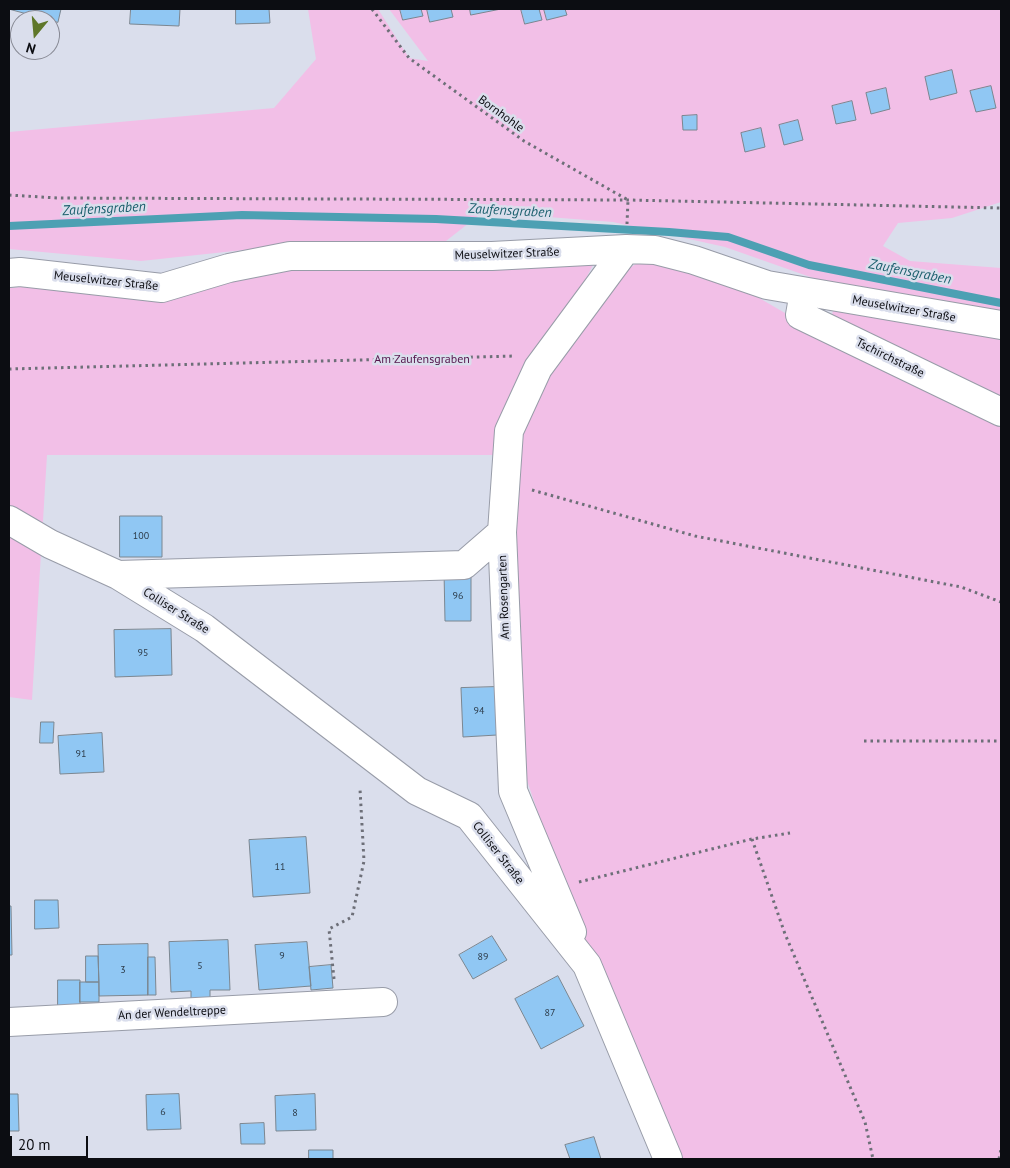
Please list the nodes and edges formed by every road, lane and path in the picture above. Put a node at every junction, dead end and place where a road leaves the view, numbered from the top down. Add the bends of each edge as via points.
1 (372, 9) edge
2 (9, 195) edge
3 (628, 200) junction
4 (1001, 208) edge
5 (628, 214) dead end
6 (626, 249) junction
7 (9, 273) edge
8 (804, 292) junction
9 (1001, 326) edge
10 (547, 355) junction
11 (9, 369) edge
12 (1001, 412) edge
13 (505, 482) junction
14 (9, 520) edge
15 (502, 532) junction
16 (118, 575) junction
17 (1001, 602) edge
18 (864, 741) dead end
19 (1001, 741) edge
20 (360, 790) dead end
21 (790, 833) dead end
22 (752, 839) junction
23 (559, 900) junction
24 (587, 965) junction
25 (383, 1002) dead end
26 (336, 1005) junction
27 (9, 1022) edge
28 (1001, 1149) edge
29 (668, 1159) edge
30 (873, 1159) edge
31 (999, 1159) edge

1 - 3 path, Bornhohle via 409,58 524,141
2 - 3 path via 57,198
3 - 4 path
3 - 5 path
6 - 7 street, Meuselwitzer Straße via 492,256 290,256 229,268 162,288
6 - 8 street, Meuselwitzer Straße via 655,250 766,285
6 - 10 street, Am Rosengarten
8 - 9 street, Meuselwitzer Straße
8 - 12 street, Tschirchstraße via 800,314
10 - 11 path
10 - 13 street, Am Rosengarten via 509,431
13 - 15 street, Am Rosengarten
13 - 17 path via 695,536 961,587
14 - 16 street, Colliser Straße via 50,544
15 - 16 street, Colliser Straße via 464,565
15 - 23 street, Am Rosengarten via 513,791
16 - 24 street, Colliser Straße via 204,628 417,790 469,816
18 - 19 path
20 - 26 path via 364,861 352,917 329,928
21 - 22 path
22 - 23 path via 580,881
22 - 30 path via 785,934 866,1122
23 - 24 street, Am Rosengarten
24 - 29 street, Colliser Straße
25 - 26 street, An der Wendeltreppe
26 - 27 street, An der Wendeltreppe
28 - 31 path

